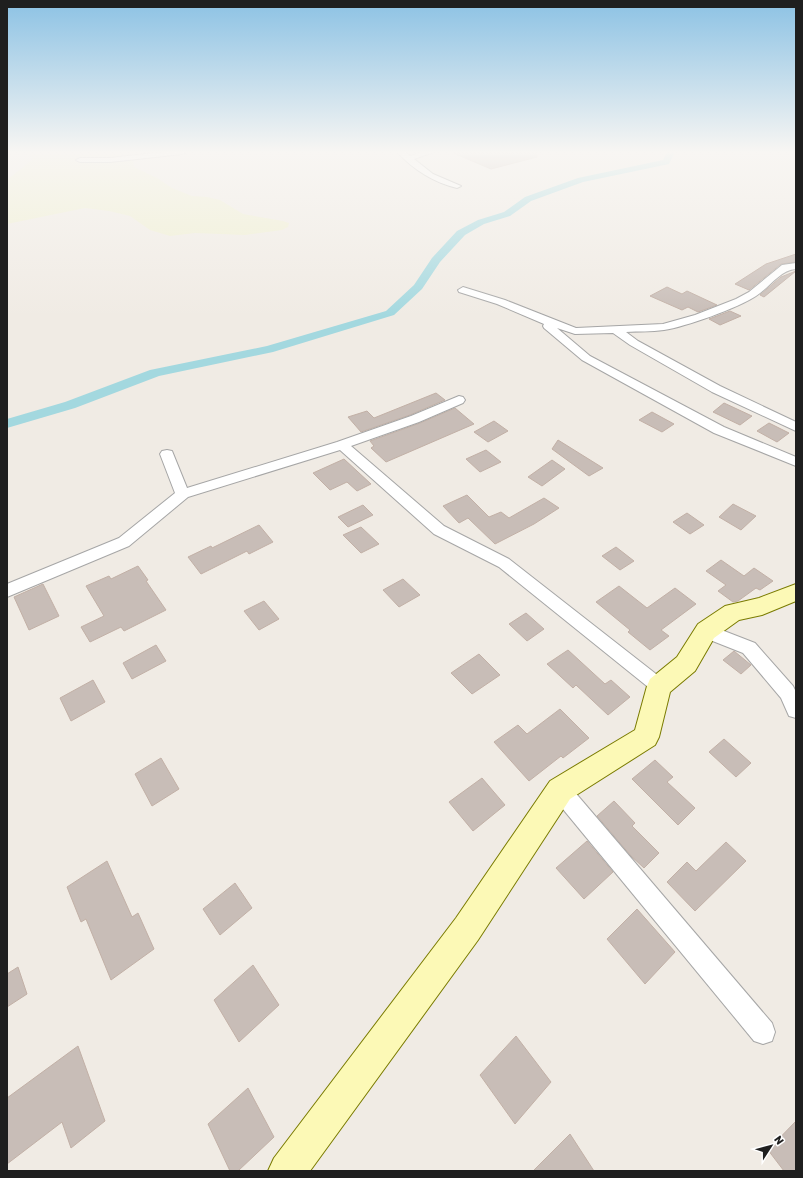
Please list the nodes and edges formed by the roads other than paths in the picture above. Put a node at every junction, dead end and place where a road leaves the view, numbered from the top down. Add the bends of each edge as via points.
1 (796, 266) edge
2 (463, 290) dead end
3 (540, 319) junction
4 (616, 330) junction
5 (459, 400) dead end
6 (796, 427) edge
7 (342, 445) junction
8 (167, 454) dead end
9 (796, 462) edge
10 (183, 494) junction
11 (7, 591) edge
12 (796, 592) edge
13 (706, 631) junction
14 (659, 686) junction
15 (796, 710) edge
16 (560, 790) junction
17 (762, 1032) dead end
18 (287, 1171) edge

1 - 4 street via 785,267 753,294 699,317 664,327
2 - 3 street via 501,302
3 - 4 street via 575,331
3 - 9 street via 586,358 719,430
4 - 6 street via 634,343 716,389
5 - 7 street
7 - 10 street
7 - 14 street via 439,530 504,564
8 - 10 street
10 - 11 street via 124,542
12 - 13 street via 762,606 733,612
13 - 14 street via 686,664
13 - 15 street via 749,648 787,692
14 - 16 street via 646,737
16 - 17 street
16 - 18 street via 467,929

